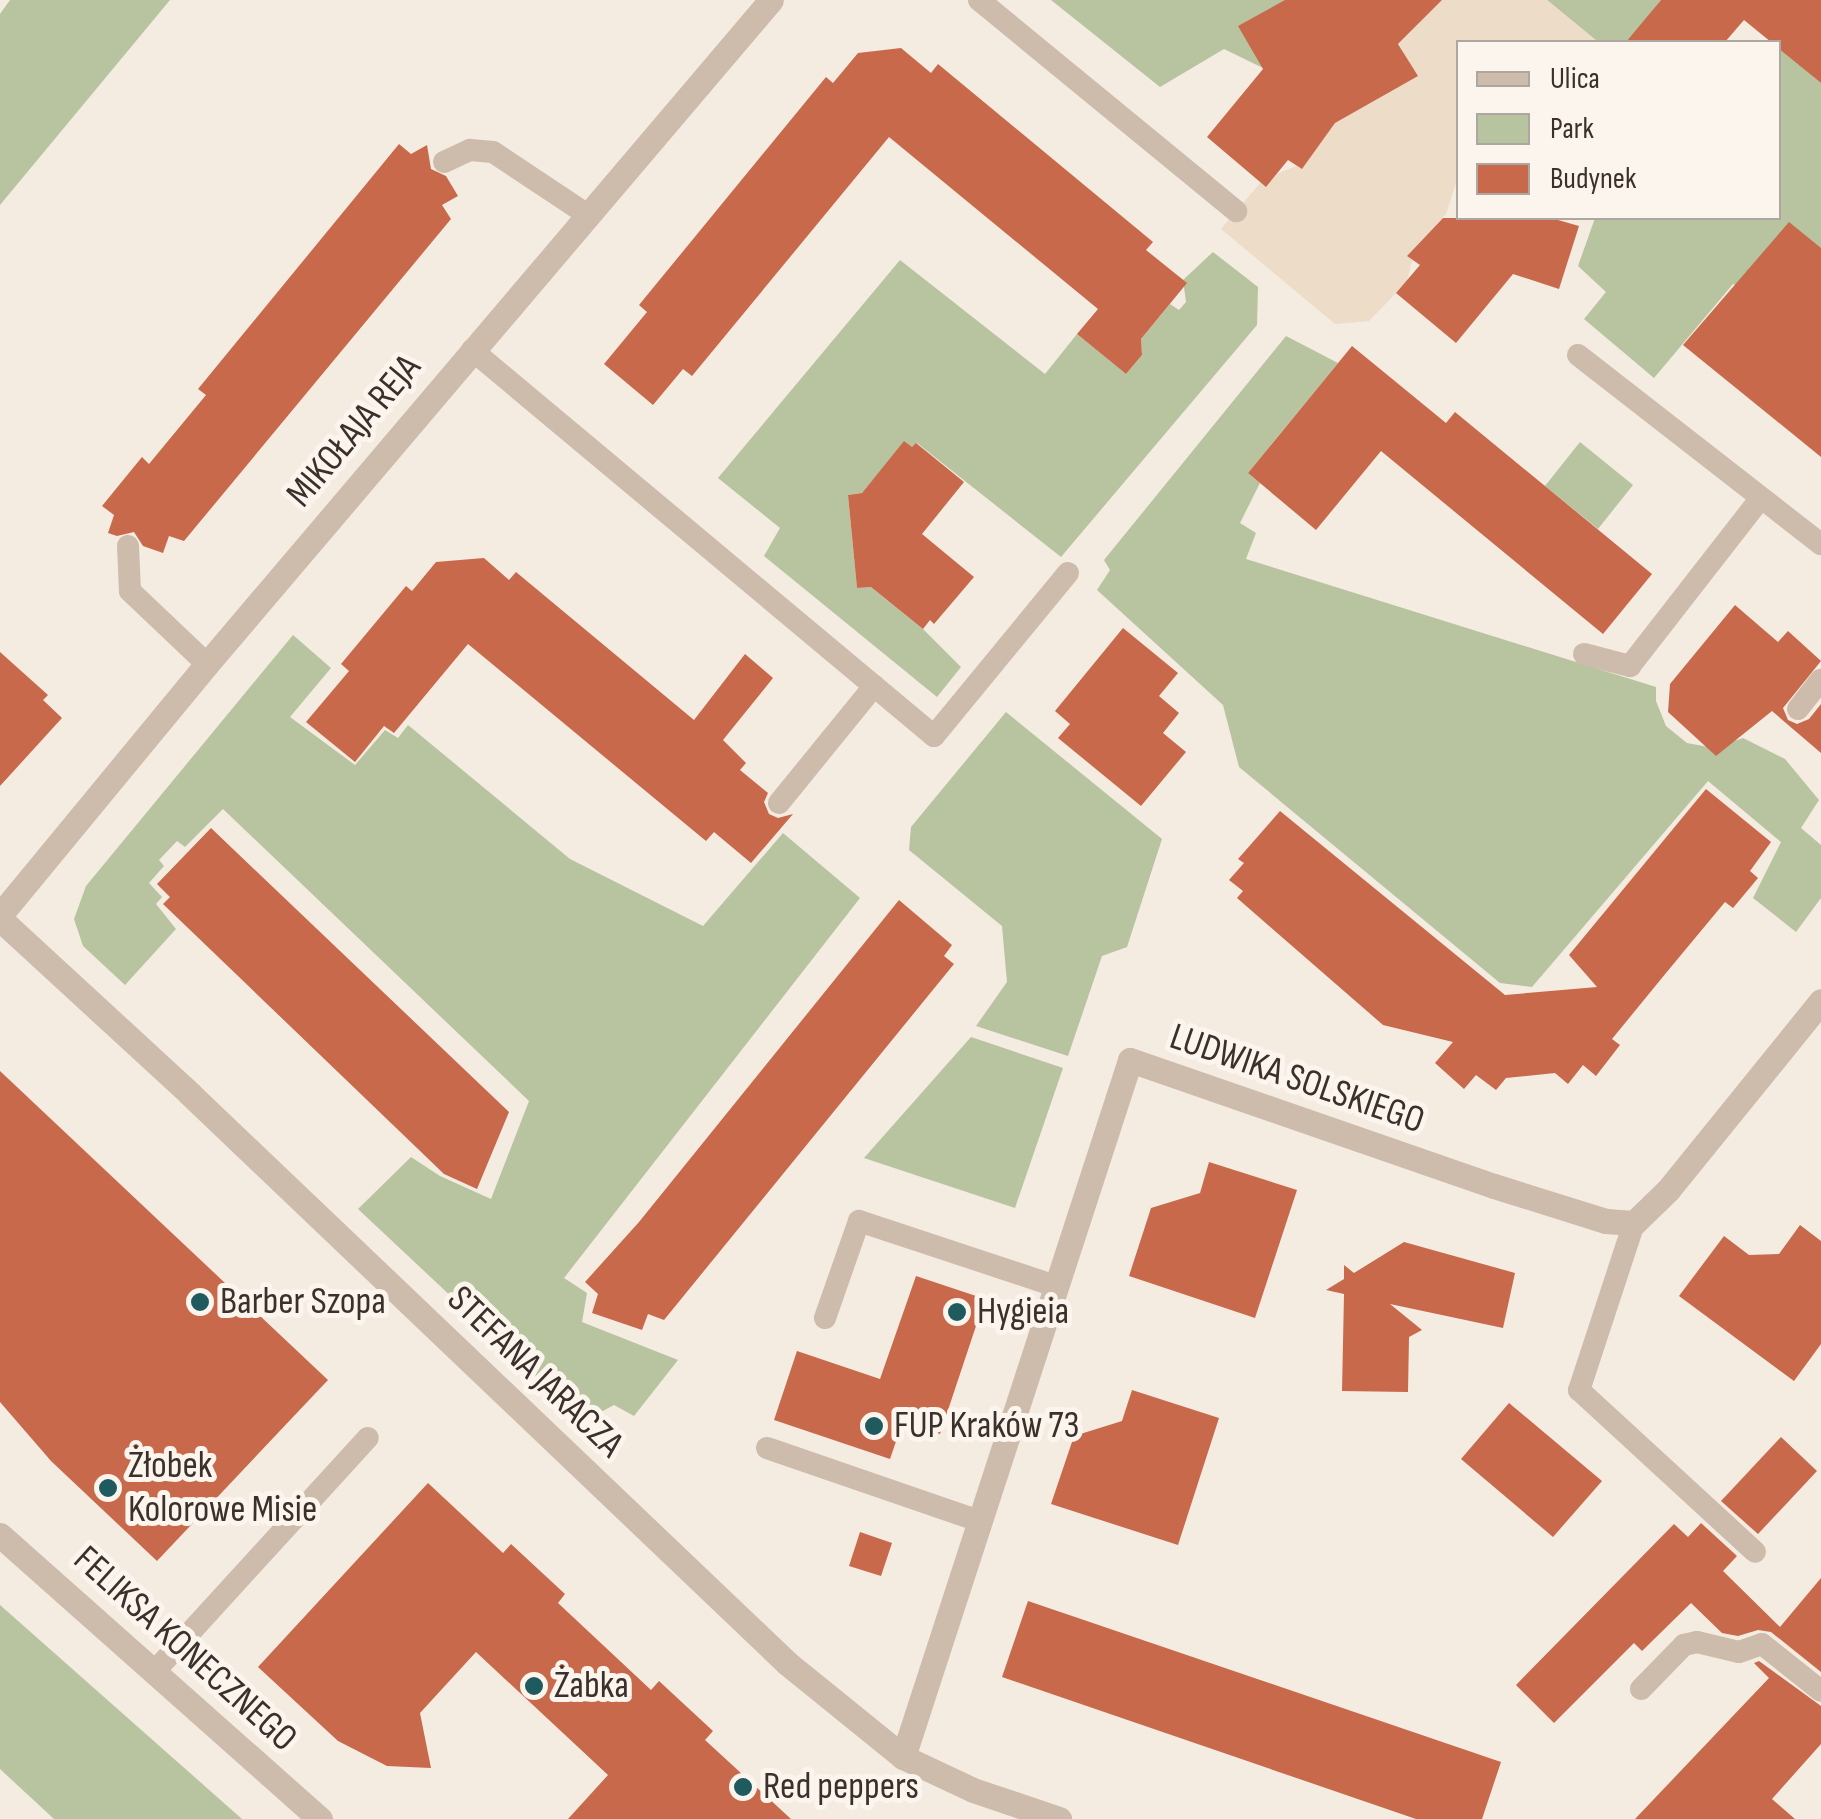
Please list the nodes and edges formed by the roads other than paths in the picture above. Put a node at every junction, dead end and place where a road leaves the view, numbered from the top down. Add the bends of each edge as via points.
1 (770, 0) edge
2 (979, 0) edge
3 (444, 162) dead end
4 (1236, 211) dead end
5 (588, 215) junction
6 (472, 350) junction
7 (1578, 355) dead end
8 (1761, 498) junction
9 (1821, 544) edge
10 (128, 546) dead end
11 (1068, 574) dead end
12 (1584, 654) dead end
13 (206, 664) junction
14 (1821, 680) edge
15 (874, 686) junction
16 (1798, 709) dead end
17 (779, 803) dead end
18 (0, 917) edge
19 (1821, 1000) edge
20 (1634, 1223) junction
21 (1055, 1286) junction
22 (825, 1318) dead end
23 (368, 1438) dead end
24 (767, 1448) dead end
25 (976, 1520) junction
26 (0, 1535) edge
27 (1754, 1552) dead end
28 (154, 1672) junction
29 (1641, 1689) dead end
30 (1821, 1691) edge
31 (903, 1757) junction
32 (320, 1819) edge
33 (1058, 1819) edge

1 - 5 street, MIKOŁAJA REJA
2 - 4 lane
3 - 5 lane via 470,150 493,152
5 - 6 street, MIKOŁAJA REJA
6 - 13 street, MIKOŁAJA REJA
6 - 15 lane
7 - 8 lane
8 - 9 lane
8 - 12 lane via 1630,666
10 - 13 lane via 130,590
11 - 15 lane via 934,736
13 - 18 street, MIKOŁAJA REJA
14 - 16 lane
15 - 17 lane
18 - 31 street, STEFANA JARACZA via 787,1663
19 - 20 street
20 - 21 street, LUDWIKA SOLSKIEGO via 1606,1221 1494,1186 1130,1060
20 - 27 lane via 1579,1390
21 - 22 lane via 858,1221
21 - 25 street, LUDWIKA SOLSKIEGO
23 - 28 lane
24 - 25 lane
25 - 31 street, LUDWIKA SOLSKIEGO
26 - 28 street, FELIKSA KONECZNEGO
28 - 32 street, FELIKSA KONECZNEGO
29 - 30 lane via 1684,1645 1697,1642 1739,1652 1762,1644
31 - 33 street, STEFANA JARACZA

